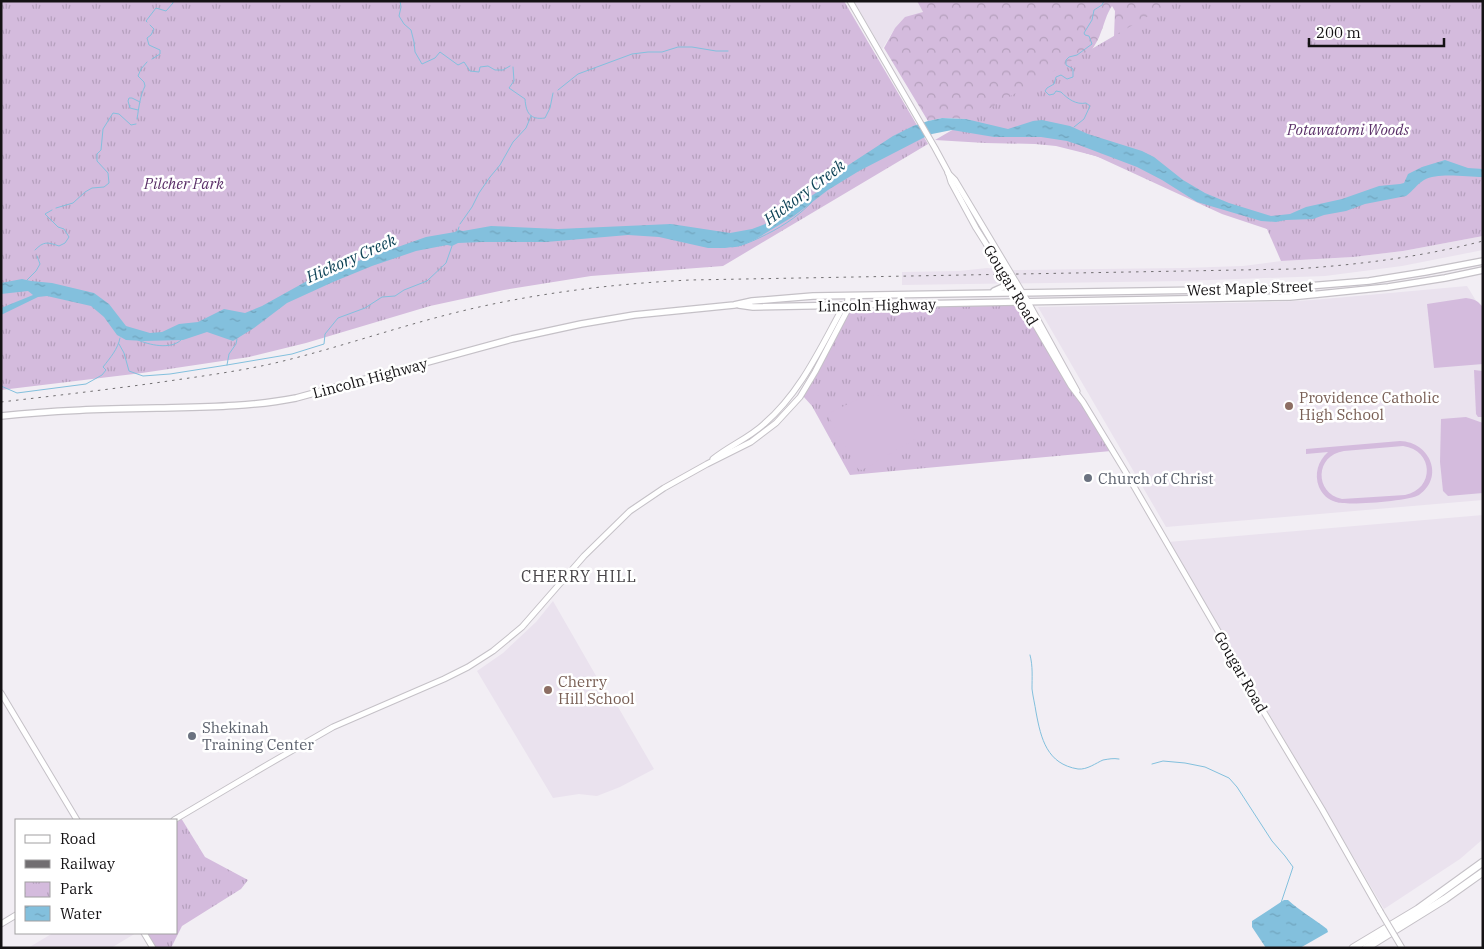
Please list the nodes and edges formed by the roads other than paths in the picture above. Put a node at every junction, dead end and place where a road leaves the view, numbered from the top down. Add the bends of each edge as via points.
1 (850, 1) edge
2 (948, 172) junction
3 (1483, 261) edge
4 (1483, 270) edge
5 (1007, 277) junction
6 (989, 293) junction
7 (1019, 293) junction
8 (848, 296) junction
9 (1021, 302) junction
10 (1028, 302) junction
11 (734, 305) junction
12 (847, 305) junction
13 (1079, 396) junction
14 (1, 416) edge
15 (1, 693) edge
16 (76, 819) edge
17 (176, 819) edge
18 (1483, 862) edge
19 (1483, 872) edge
20 (15, 916) edge
21 (1, 924) edge
22 (145, 934) edge
23 (152, 948) edge
24 (1353, 948) edge
25 (1366, 948) edge
26 (1402, 948) edge

1 - 2 street, Gougar Road
2 - 5 street, Gougar Road via 976,228
2 - 7 street, Gougar Road
3 - 7 main road, West Maple Street via 1390,278 1304,287
4 - 10 main road, West Maple Street via 1388,287 1290,297
5 - 6 main road via 1003,287
5 - 7 street, Gougar Road
6 - 7 main road, Lincoln Highway
6 - 8 main road, Lincoln Highway
7 - 9 street, Gougar Road
7 - 10 street, Gougar Road
8 - 11 main road, Lincoln Highway via 775,298
8 - 12 street
9 - 10 main road, West Maple Street
9 - 12 main road, Lincoln Highway
9 - 13 street, Gougar Road
10 - 13 street, Gougar Road
11 - 12 main road, Lincoln Highway
11 - 14 main road, Lincoln Highway via 581,324 273,402
12 - 17 street via 802,380 772,418 621,519 522,627 492,651 444,679 333,727
13 - 26 street, Gougar Road, bridge
15 - 16 street
18 - 24 highway via 1418,909
19 - 25 highway
20 - 21 street
22 - 23 street

